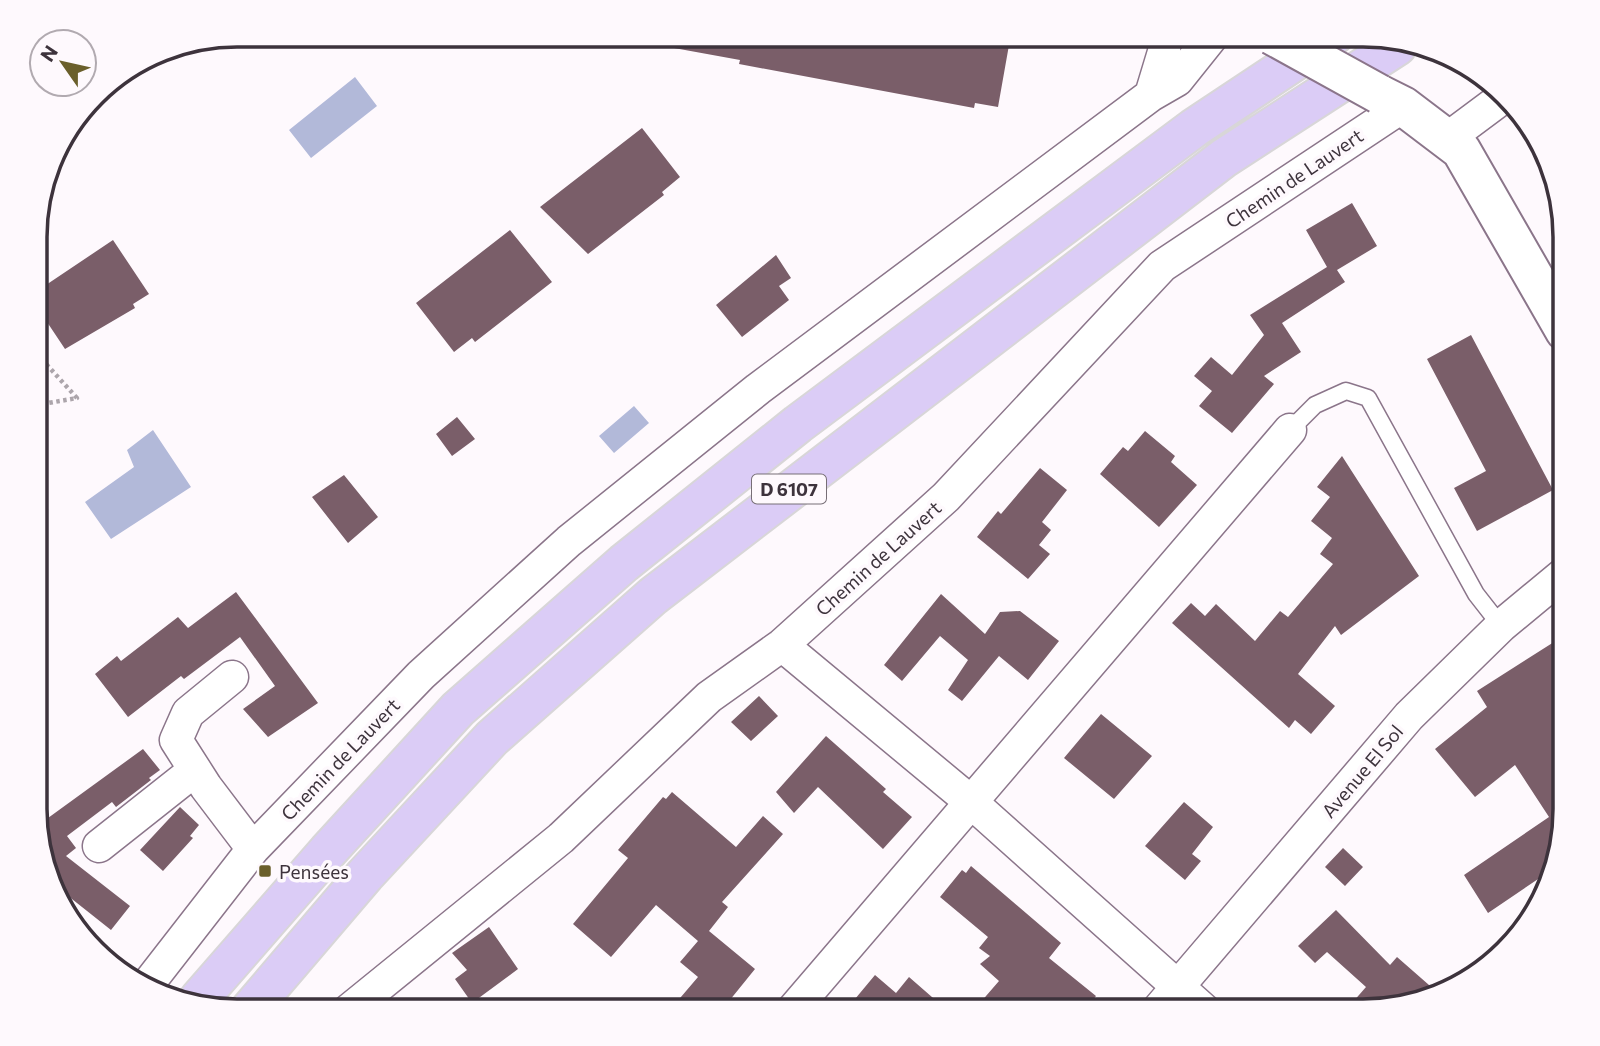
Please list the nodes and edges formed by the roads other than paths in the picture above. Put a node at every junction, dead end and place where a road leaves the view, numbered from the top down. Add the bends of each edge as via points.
1 (1164, 47) edge
2 (1203, 47) edge
3 (1293, 47) edge
4 (1316, 47) edge
5 (1391, 50) edge
6 (1151, 95) junction
7 (1391, 100) junction
8 (1496, 102) edge
9 (1447, 139) junction
10 (1552, 310) edge
11 (1290, 430) joint
12 (1552, 583) edge
13 (1500, 626) junction
14 (782, 645) junction
15 (232, 677) dead end
16 (195, 770) junction
17 (971, 802) junction
18 (99, 845) dead end
19 (253, 849) junction
20 (152, 979) edge
21 (201, 995) edge
22 (1166, 998) edge
23 (1168, 998) edge
24 (259, 999) edge
25 (363, 999) edge
26 (803, 999) edge

1 - 6 street
2 - 6 street, Chemin de Lauvert via 1177,80
3 - 7 street, bridge
4 - 21 highway, D 6107 via 1194,128 798,424 624,563 458,709
5 - 24 highway, D 6107 via 1224,159 653,596 492,738 365,875
6 - 19 street, Chemin de Lauvert via 758,389 569,541 421,675
7 - 9 street
7 - 14 street, Chemin de Lauvert via 1161,266 946,497
8 - 9 street
9 - 10 street via 1461,150
11 - 13 lane via 1315,405 1346,391 1368,398 1476,594
11 - 17 street
12 - 13 street, Avenue El Sol
13 - 23 street, Avenue El Sol via 1409,716
14 - 17 street
14 - 25 street, Chemin de Lauvert via 709,697 561,838
15 - 16 street via 188,713 176,740
16 - 18 street
16 - 19 street
17 - 22 street
17 - 26 street
19 - 20 street, Chemin de Lauvert

